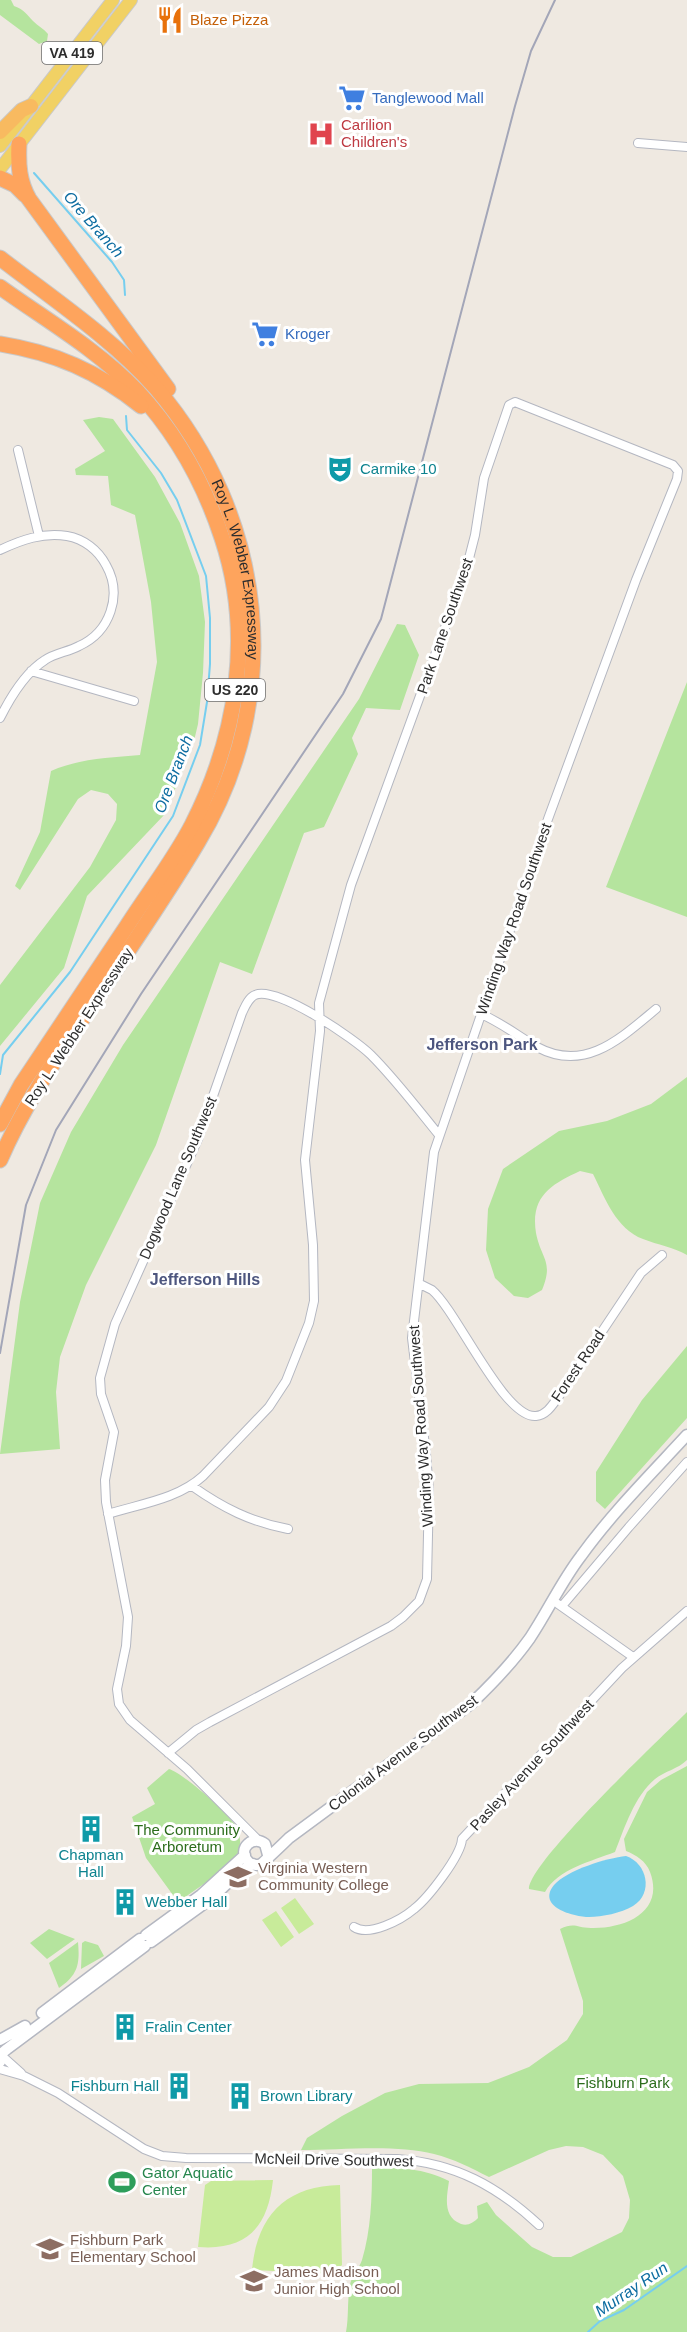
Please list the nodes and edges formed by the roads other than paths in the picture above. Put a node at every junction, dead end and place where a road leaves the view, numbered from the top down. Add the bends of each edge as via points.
1 (113, 0) edge
2 (131, 0) edge
3 (30, 106) junction
4 (0, 132) edge
5 (638, 143) dead end
6 (19, 144) junction
7 (0, 146) edge
8 (687, 147) edge
9 (0, 169) edge
10 (0, 178) edge
11 (29, 199) junction
12 (0, 258) edge
13 (0, 287) edge
14 (0, 344) edge
15 (168, 428) junction
16 (196, 442) junction
17 (18, 450) dead end
18 (676, 467) joint
19 (39, 536) junction
20 (0, 550) edge
21 (31, 671) junction
22 (134, 700) dead end
23 (0, 718) edge
24 (656, 1009) dead end
25 (481, 1014) junction
26 (319, 1017) junction
27 (0, 1124) edge
28 (439, 1135) junction
29 (0, 1160) edge
30 (662, 1255) dead end
31 (420, 1284) junction
32 (687, 1435) edge
33 (687, 1462) edge
34 (192, 1486) junction
35 (108, 1514) junction
36 (288, 1529) dead end
37 (552, 1599) junction
38 (562, 1606) junction
39 (687, 1611) edge
40 (633, 1656) junction
41 (168, 1753) junction
42 (240, 1822) junction
43 (264, 1847) junction
44 (245, 1852) junction
45 (253, 1864) junction
46 (354, 1927) dead end
47 (146, 1940) junction
48 (0, 2040) edge
49 (1, 2055) edge
50 (0, 2069) edge
51 (24, 2076) junction
52 (539, 2225) dead end

1 - 3 main road, VA 419
2 - 6 main road, VA 419
3 - 4 highway
3 - 7 main road, VA 419
5 - 8 street
6 - 9 main road, VA 419
6 - 11 highway via 21,185
10 - 11 highway via 15,185
11 - 16 highway via 170,392
12 - 16 highway, Roy L. Webber Expressway / US 220 via 135,366
13 - 15 highway, Roy L. Webber Expressway / US 220 via 119,374
14 - 15 highway via 49,355 90,371
15 - 27 highway, Roy L. Webber Expressway / US 220 via 206,495 230,565 239,649 229,729 217,770 190,828 21,1085
16 - 29 highway, Roy L. Webber Expressway / US 220 via 231,514 250,594 252,676 236,758 200,839 46,1074
17 - 19 street
18 - 25 street, Winding Way Road Southwest via 677,479 548,819
18 - 26 street, Park Lane Southwest via 515,402 509,405 484,478 466,570 351,885 319,1003
19 - 20 street
19 - 21 street via 70,536 90,546 110,573 114,595 108,619 95,636 46,659
21 - 22 street
21 - 23 street
24 - 25 street via 609,1046 573,1056 544,1050
25 - 28 street, Winding Way Road Southwest
26 - 28 street, Dogwood Lane Southwest via 372,1056
26 - 34 street, Park Lane Southwest via 305,1160 314,1253 312,1314 277,1396
26 - 35 street, Dogwood Lane Southwest via 262,994 250,999 242,1013 198,1138 124,1302 101,1368 101,1394 114,1432 105,1480
28 - 31 street, Winding Way Road Southwest via 430,1178
30 - 31 street, Forest Road via 642,1273 560,1396 539,1416 526,1415 510,1400 437,1296
31 - 41 street, Winding Way Road Southwest via 412,1338 429,1491 427,1580 422,1596 391,1626 203,1726
32 - 37 main road, Colonial Avenue Southwest via 589,1546
33 - 38 street
34 - 35 street
34 - 36 street via 230,1512
35 - 41 street, Dogwood Lane Southwest via 128,1617 117,1697 130,1720
37 - 38 street
37 - 43 main road, Colonial Avenue Southwest via 519,1653 472,1703 289,1838
38 - 40 street
39 - 40 street, Pasley Avenue Southwest
40 - 46 street, Pasley Avenue Southwest via 462,1839 462,1845 429,1894 413,1910 366,1931
41 - 42 street
42 - 43 street
42 - 44 street
43 - 44 main road via 250,1842
43 - 45 main road via 262,1863
44 - 45 main road
44 - 47 main road
45 - 47 main road via 212,1898
47 - 48 main road
47 - 49 main road
49 - 51 street, McNeil Drive Southwest
50 - 51 street, McNeil Drive Southwest
51 - 52 street, McNeil Drive Southwest via 162,2156 397,2159 430,2163 481,2182 516,2204

